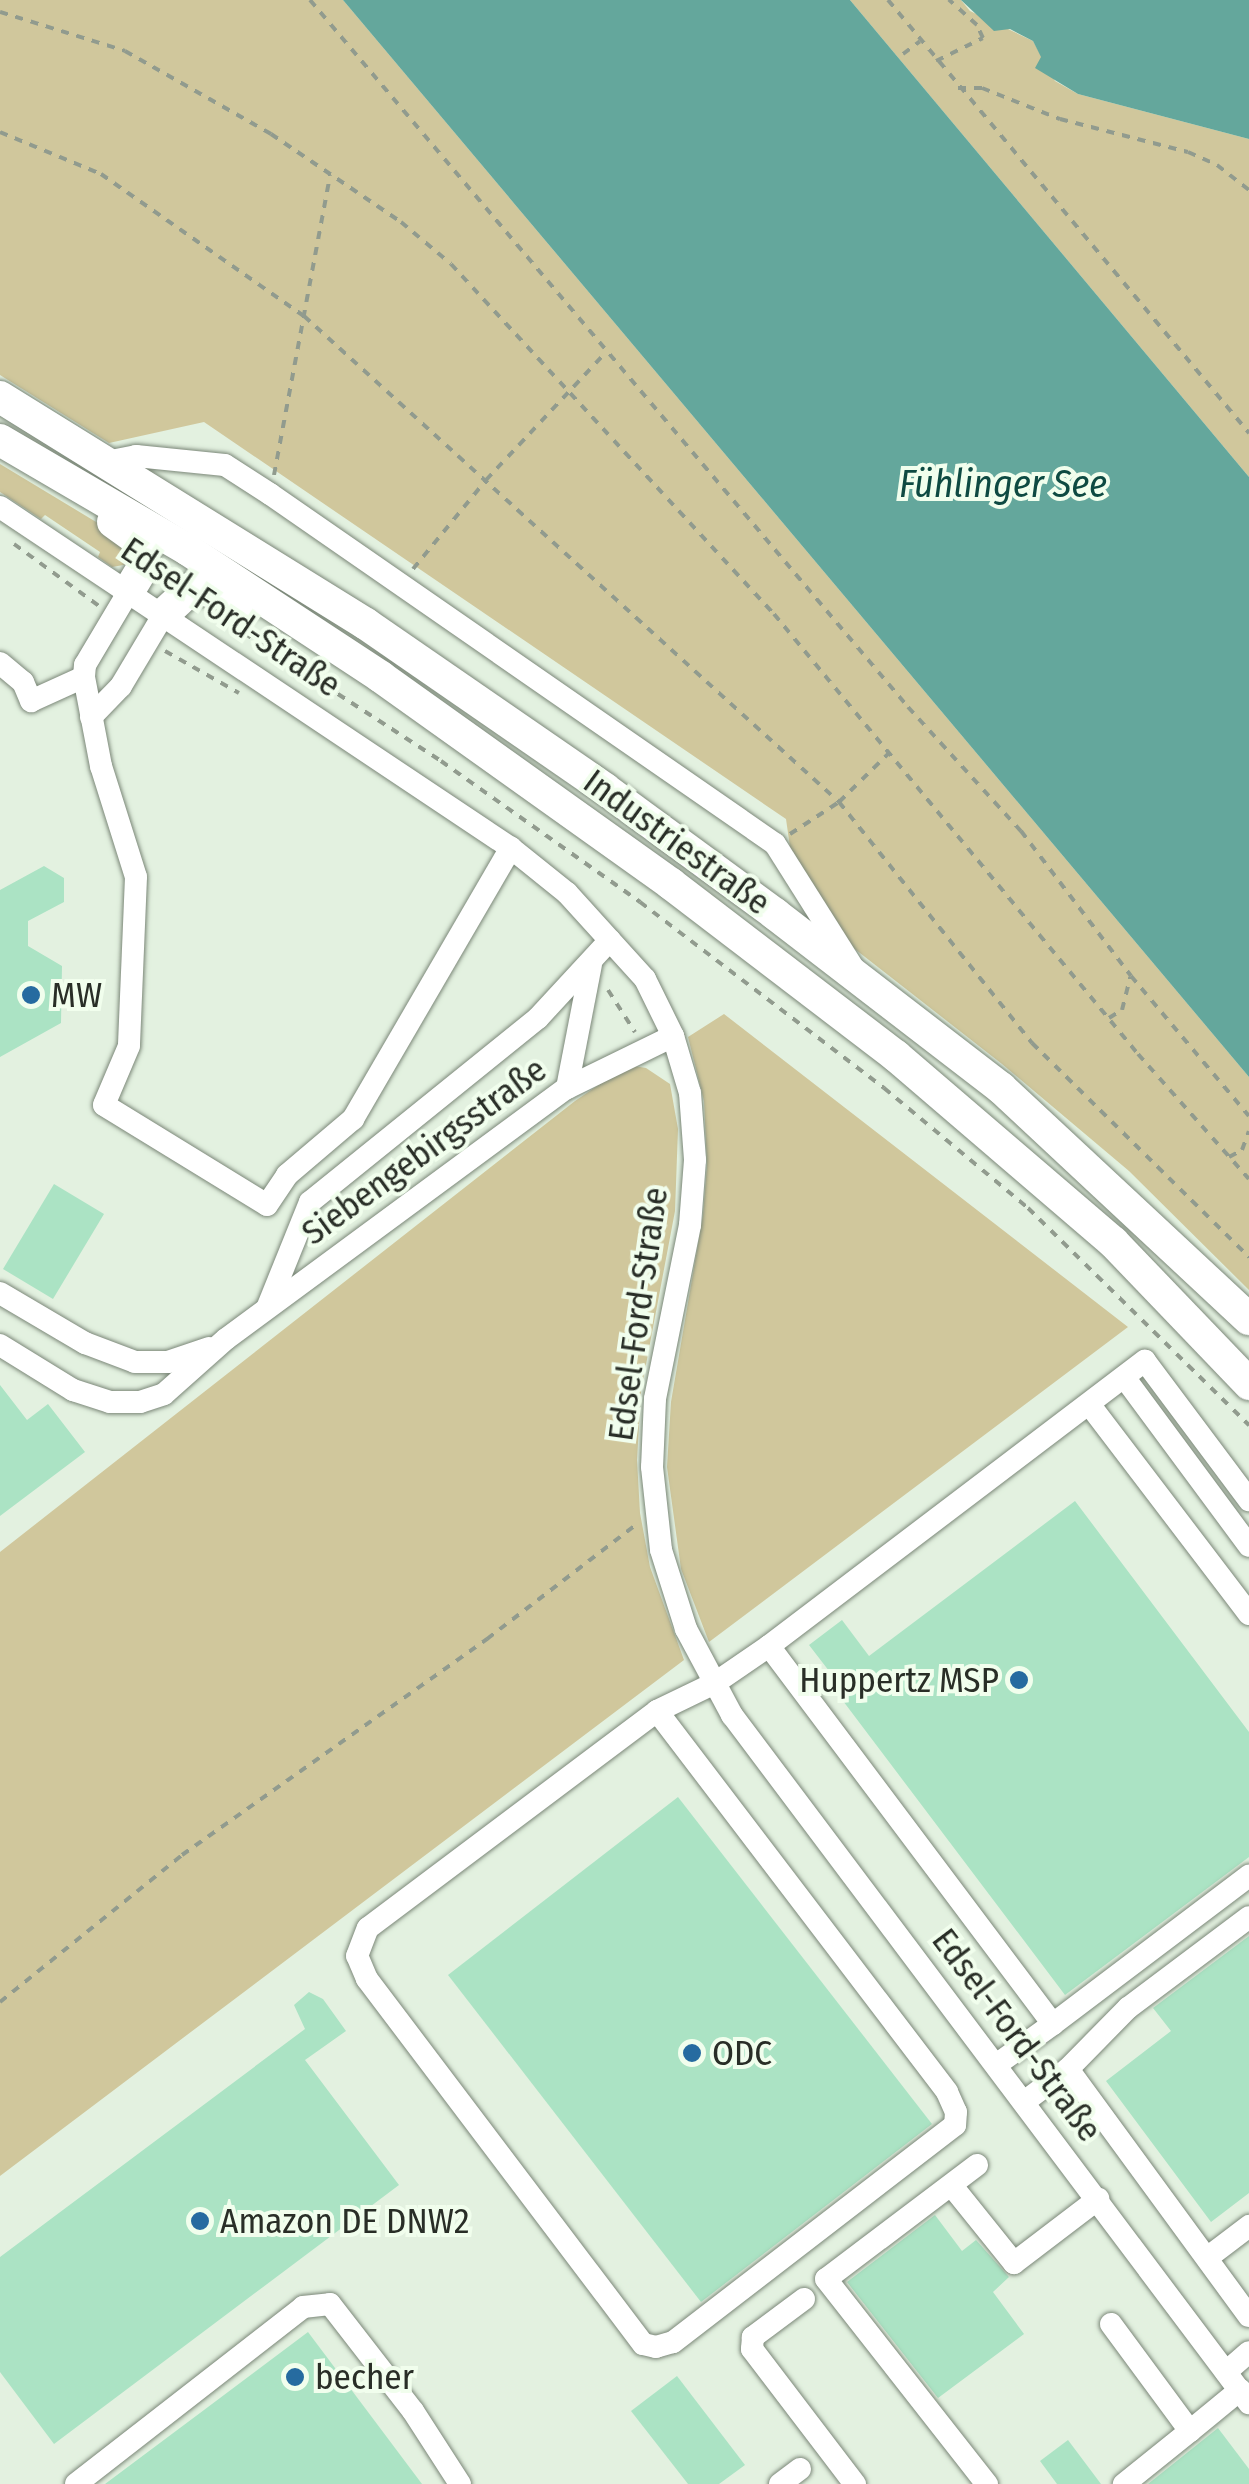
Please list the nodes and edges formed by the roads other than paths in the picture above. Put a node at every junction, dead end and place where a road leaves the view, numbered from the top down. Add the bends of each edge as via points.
1 (0, 397) edge
2 (7, 444) edge
3 (106, 462) junction
4 (0, 506) edge
5 (129, 591) junction
6 (164, 614) junction
7 (0, 664) edge
8 (84, 677) junction
9 (382, 677) junction
10 (91, 717) junction
11 (512, 848) junction
12 (610, 940) junction
13 (592, 963) junction
14 (860, 977) junction
15 (673, 1036) junction
16 (568, 1088) junction
17 (0, 1294) edge
18 (266, 1309) junction
19 (1249, 1319) edge
20 (226, 1339) junction
21 (0, 1344) edge
22 (1124, 1377) junction
23 (1249, 1384) edge
24 (1089, 1404) junction
25 (1249, 1500) edge
26 (1249, 1546) edge
27 (1249, 1614) edge
28 (768, 1646) junction
29 (715, 1683) junction
30 (657, 1712) junction
31 (1249, 1876) edge
32 (1249, 1916) edge
33 (1052, 2024) junction
34 (996, 2065) junction
35 (1068, 2069) junction
36 (1024, 2102) junction
37 (977, 2165) dead end
38 (952, 2186) junction
39 (1098, 2199) junction
40 (1249, 2226) edge
41 (1207, 2258) junction
42 (804, 2299) dead end
43 (1249, 2316) edge
44 (1111, 2324) dead end
45 (1249, 2352) edge
46 (1238, 2388) edge
47 (1190, 2431) junction
48 (800, 2469) dead end
49 (76, 2484) edge
50 (460, 2484) edge
51 (780, 2484) edge
52 (855, 2484) edge
53 (987, 2484) edge
54 (1124, 2484) edge

1 - 3 highway, Industriestraße
2 - 5 highway via 135,538 144,553
2 - 9 highway, Industriestraße via 188,550
3 - 14 highway, Industriestraße via 366,624
3 - 14 street via 136,456 225,465 270,494 776,844
4 - 5 street, Edsel-Ford-Straße
5 - 6 street, Edsel-Ford-Straße
5 - 8 street
6 - 9 highway via 192,588 221,593
6 - 10 street via 121,686
6 - 11 street, Edsel-Ford-Straße
7 - 8 street via 23,682 31,701
8 - 10 street
9 - 23 highway, Industriestraße via 896,1056 1113,1242
10 - 11 street via 136,877 129,1046 104,1106 268,1204 287,1176 352,1119
11 - 12 street, Edsel-Ford-Straße
12 - 13 street
12 - 15 street, Edsel-Ford-Straße via 645,979
13 - 16 street
13 - 18 street via 538,1018 310,1202
14 - 19 highway, Industriestraße via 1001,1088
15 - 16 street, Siebengebirgsstraße
15 - 29 street, Edsel-Ford-Straße via 690,1093 695,1160 690,1225 656,1399 652,1466 661,1550 686,1628
16 - 18 street, Siebengebirgsstraße
17 - 20 street via 85,1343 135,1362 168,1362
18 - 20 street, Siebengebirgsstraße
20 - 21 street via 164,1394 140,1402 110,1402 73,1390
22 - 24 street
22 - 25 street via 1145,1361
22 - 26 street
24 - 27 street
24 - 28 street
28 - 29 street
28 - 33 street
29 - 30 street
29 - 34 street, Edsel-Ford-Straße via 732,1715
30 - 30 street via 948,2092 956,2112 955,2125 674,2342 656,2348 643,2344 357,1956 368,1928
31 - 33 street
32 - 35 street via 1128,2008
33 - 34 street
34 - 36 street, Edsel-Ford-Straße
35 - 36 street
35 - 41 street
36 - 39 street, Edsel-Ford-Straße
37 - 38 street
38 - 39 street via 1014,2263
38 - 53 street via 826,2279
39 - 46 street, Edsel-Ford-Straße
40 - 41 street
41 - 43 street
42 - 52 street via 754,2338 752,2349
44 - 47 street
45 - 46 street
46 - 47 street
47 - 54 street
48 - 51 street
49 - 50 street via 303,2307 330,2304

